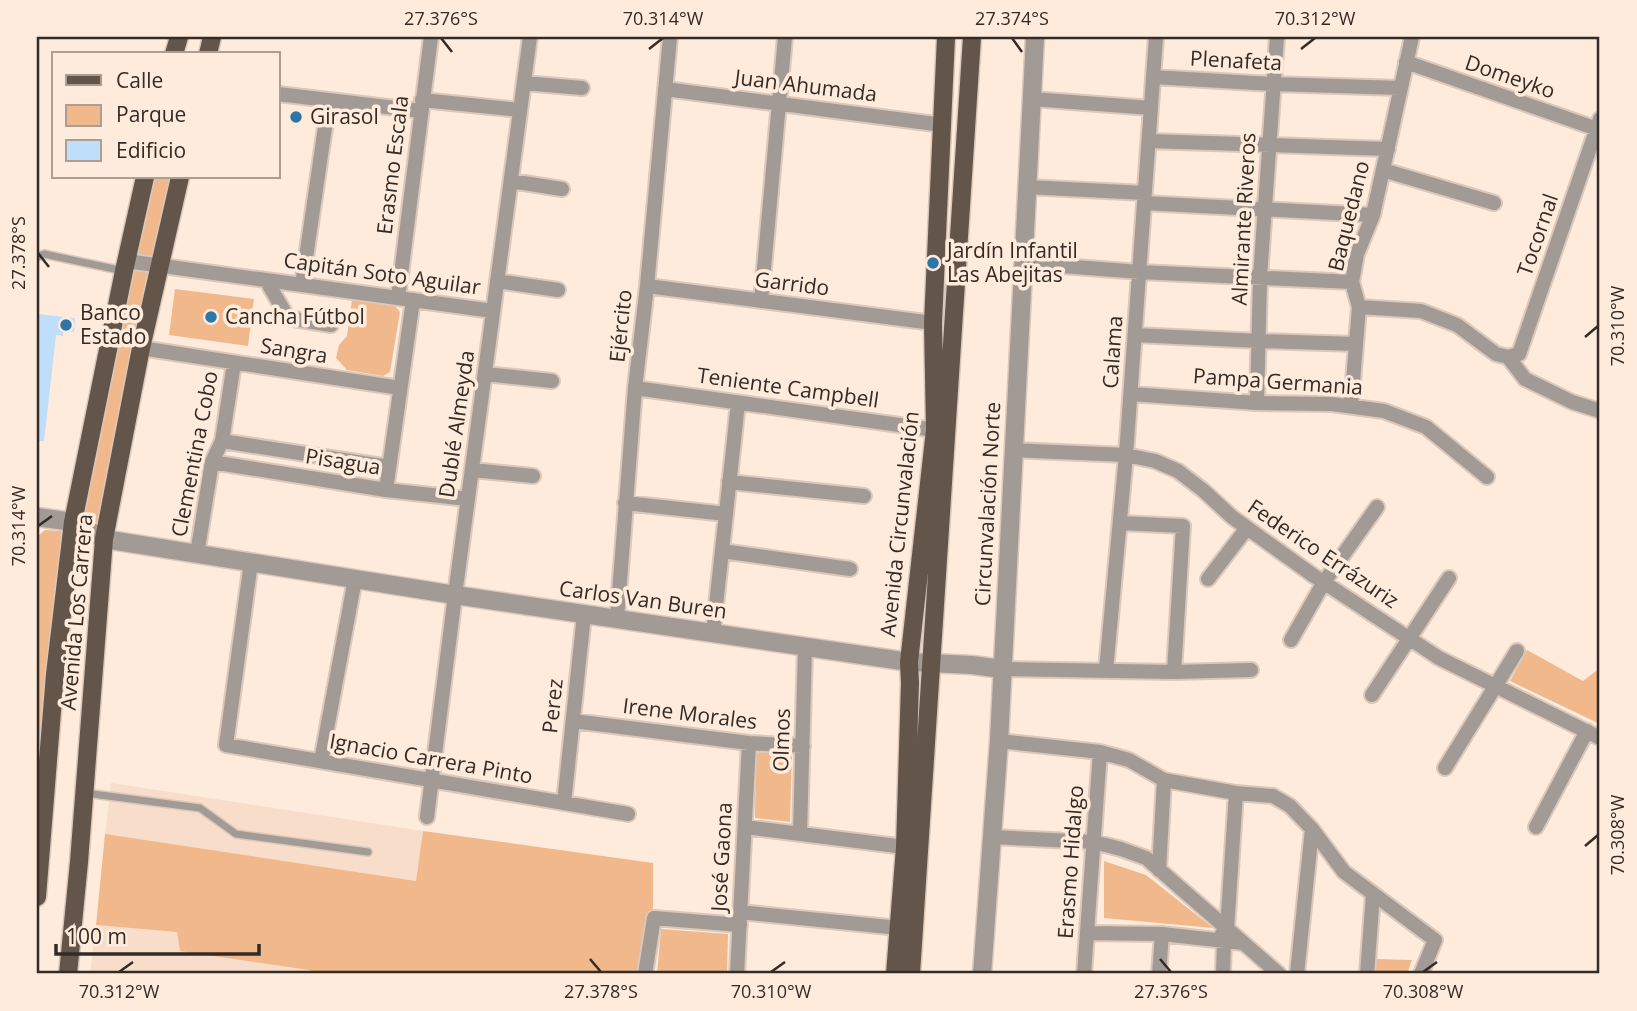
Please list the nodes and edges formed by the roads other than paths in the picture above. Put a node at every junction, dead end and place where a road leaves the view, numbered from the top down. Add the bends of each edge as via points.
1 (431, 37) edge
2 (530, 37) edge
3 (670, 37) edge
4 (785, 37) edge
5 (946, 37) edge
6 (972, 37) edge
7 (1035, 37) edge
8 (1156, 37) edge
9 (1277, 37) edge
10 (1412, 37) edge
11 (1406, 62) junction
12 (1153, 77) junction
13 (524, 83) junction
14 (1273, 84) junction
15 (582, 88) dead end
16 (1401, 88) junction
17 (665, 89) junction
18 (280, 94) edge
19 (1031, 99) junction
20 (329, 100) junction
21 (779, 104) junction
22 (422, 105) junction
23 (1151, 108) junction
24 (520, 110) junction
25 (943, 125) junction
26 (1599, 126) edge
27 (1149, 141) junction
28 (1269, 146) junction
29 (1388, 149) junction
30 (1383, 170) junction
31 (145, 178) edge
32 (180, 178) edge
33 (510, 181) junction
34 (1027, 187) junction
35 (562, 189) dead end
36 (1145, 198) junction
37 (1494, 203) dead end
38 (1265, 208) junction
39 (1373, 215) junction
40 (37, 257) edge
41 (1023, 263) junction
42 (158, 265) junction
43 (125, 266) junction
44 (1140, 272) junction
45 (1260, 277) junction
46 (265, 280) junction
47 (497, 281) junction
48 (1352, 282) junction
49 (302, 285) junction
50 (647, 286) junction
51 (558, 290) dead end
52 (405, 299) junction
53 (761, 301) junction
54 (1359, 307) junction
55 (493, 311) junction
56 (933, 323) junction
57 (331, 325) dead end
58 (1135, 334) junction
59 (1259, 341) junction
60 (1356, 344) junction
61 (141, 348) junction
62 (1508, 357) junction
63 (234, 363) junction
64 (485, 374) junction
65 (552, 381) dead end
66 (400, 388) junction
67 (635, 388) junction
68 (1131, 394) junction
69 (738, 403) junction
70 (1257, 403) junction
71 (1351, 406) junction
72 (1600, 411) edge
73 (935, 430) junction
74 (222, 441) junction
75 (1013, 450) junction
76 (1126, 455) junction
77 (212, 462) junction
78 (389, 467) junction
79 (472, 470) junction
80 (533, 476) dead end
81 (1487, 477) dead end
82 (729, 482) junction
83 (386, 490) junction
84 (864, 496) dead end
85 (468, 499) junction
86 (625, 503) junction
87 (1377, 507) dead end
88 (726, 514) junction
89 (37, 517) edge
90 (73, 522) junction
91 (1120, 523) junction
92 (1247, 527) junction
93 (104, 539) junction
94 (722, 551) junction
95 (197, 554) junction
96 (251, 562) junction
97 (850, 569) dead end
98 (1449, 578) dead end
99 (355, 579) junction
100 (1208, 579) dead end
101 (1324, 582) junction
102 (455, 595) junction
103 (584, 615) junction
104 (617, 619) junction
105 (713, 633) junction
106 (1410, 638) junction
107 (1291, 640) dead end
108 (805, 647) junction
109 (1517, 651) dead end
110 (909, 662) junction
111 (932, 663) junction
112 (1002, 669) junction
113 (1106, 670) junction
114 (1251, 670) dead end
115 (1174, 672) junction
116 (1495, 687) junction
117 (1372, 695) dead end
118 (573, 721) junction
119 (1594, 734) edge
120 (999, 741) junction
121 (749, 743) junction
122 (803, 747) junction
123 (1100, 752) junction
124 (321, 761) junction
125 (1445, 768) dead end
126 (432, 780) junction
127 (1164, 780) junction
128 (85, 793) junction
129 (1236, 793) junction
130 (564, 803) junction
131 (628, 814) dead end
132 (427, 817) dead end
133 (40, 818) edge
134 (745, 827) junction
135 (1536, 827) dead end
136 (1312, 829) junction
137 (800, 833) junction
138 (992, 837) junction
139 (1094, 842) junction
140 (905, 847) junction
141 (38, 848) edge
142 (368, 852) dead end
143 (1159, 870) junction
144 (1373, 894) junction
145 (37, 897) edge
146 (740, 919) junction
147 (899, 928) junction
148 (1224, 931) junction
149 (1087, 933) junction
150 (1162, 934) junction
151 (68, 974) edge
152 (645, 974) edge
153 (737, 974) edge
154 (895, 974) edge
155 (911, 974) edge
156 (982, 974) edge
157 (1084, 974) edge
158 (1159, 974) edge
159 (1223, 974) edge
160 (1279, 974) edge
161 (1297, 974) edge
162 (1367, 974) edge
163 (1421, 974) edge

1 - 22 street, Erasmo Escala
2 - 13 street, Dublé Almeyda
3 - 17 street, Ejército
4 - 21 street
5 - 25 main road, Avenida Circunvalación
6 - 111 main road, Avenida Circunvalación
7 - 19 street, Circunvalación Norte
8 - 12 street, Calama
9 - 14 street, Almirante Riveros
10 - 11 street, Baquedano
11 - 16 street, Baquedano
11 - 26 street, Domeyko
12 - 14 street, Plenafeta
12 - 23 street, Calama
13 - 15 street
13 - 24 street, Dublé Almeyda
14 - 16 street, Plenafeta
14 - 28 street, Almirante Riveros
16 - 29 street, Baquedano
17 - 21 street, Juan Ahumada
17 - 50 street, Ejército
18 - 20 street
19 - 23 street
19 - 34 street, Circunvalación Norte
20 - 22 street
20 - 49 street
21 - 25 street, Juan Ahumada
21 - 53 street
22 - 24 street
22 - 52 street, Erasmo Escala
23 - 27 street, Calama
24 - 33 street, Dublé Almeyda
25 - 56 main road, Avenida Circunvalación
26 - 62 street, Tocornal via 1519,354
27 - 28 street
27 - 36 street, Calama
28 - 29 street
28 - 38 street, Almirante Riveros
29 - 30 street, Baquedano
30 - 37 street
30 - 39 street, Baquedano
31 - 43 main road, Avenida Los Carrera
32 - 42 main road, Avenida Los Carrera
33 - 35 street
33 - 47 street, Dublé Almeyda
34 - 36 street
34 - 41 street, Circunvalación Norte
36 - 38 street
36 - 44 street, Calama
38 - 39 street
38 - 45 street, Almirante Riveros
39 - 48 street, Baquedano via 1357,254
40 - 43 lane via 44,254
41 - 44 street
41 - 75 street, Circunvalación Norte
42 - 43 street, Capitán Soto Aguilar
42 - 46 street, Capitán Soto Aguilar
42 - 61 main road, Avenida Los Carrera
43 - 90 main road, Avenida Los Carrera
44 - 45 street
44 - 58 street, Calama
45 - 48 street
45 - 59 street, Almirante Riveros
46 - 49 street, Capitán Soto Aguilar
46 - 57 street, Capitán Soto Aguilar via 288,318
47 - 51 street
47 - 55 street, Dublé Almeyda
48 - 54 street, Baquedano
49 - 52 street, Capitán Soto Aguilar
50 - 53 street, Garrido
50 - 67 street, Ejército
52 - 55 street, Capitán Soto Aguilar
52 - 66 street, Erasmo Escala
53 - 56 street, Garrido
54 - 60 street, Baquedano
54 - 62 street via 1421,311 1457,325 1496,354
55 - 64 street, Dublé Almeyda
56 - 73 main road, Avenida Circunvalación
58 - 59 street
58 - 68 street, Calama
59 - 60 street
59 - 70 street, Almirante Riveros
60 - 71 street, Baquedano
61 - 63 street, Sangra
61 - 93 main road, Avenida Los Carrera
62 - 72 street via 1525,379
63 - 66 street, Sangra
63 - 74 street, Clementina Cobo
64 - 65 street
64 - 79 street, Dublé Almeyda
66 - 78 street, Erasmo Escala
67 - 69 street, Teniente Campbell
67 - 86 street, Ejército
68 - 70 street, Pampa Germania
68 - 76 street, Calama
69 - 73 street, Teniente Campbell
69 - 82 street
70 - 71 street, Pampa Germania
71 - 81 street, Pampa Germania via 1384,411 1426,427
73 - 110 main road, Avenida Circunvalación
74 - 77 street, Clementina Cobo
74 - 78 street, Pisagua
75 - 76 street, Federico Errázuriz
75 - 112 street, Circunvalación Norte
76 - 91 street, Calama
76 - 92 street, Federico Errázuriz via 1178,471
77 - 83 street, Pisagua
77 - 95 street, Clementina Cobo
78 - 83 street, Erasmo Escala
79 - 80 street
79 - 85 street, Dublé Almeyda
82 - 84 street
82 - 88 street
83 - 85 street, Pisagua
85 - 102 street, Dublé Almeyda
86 - 88 street
86 - 104 street, Ejército
87 - 101 street
88 - 94 street
89 - 90 street, Carlos Van Buren
90 - 93 street, Carlos Van Buren
90 - 133 main road, Avenida Los Carrera
91 - 113 street, Calama
91 - 115 street via 1183,526
92 - 100 street
92 - 101 street, Federico Errázuriz
93 - 95 street, Carlos Van Buren
93 - 128 main road, Avenida Los Carrera
94 - 97 street
94 - 105 street
95 - 96 street, Carlos Van Buren
96 - 99 street, Carlos Van Buren
96 - 124 street, Ignacio Carrera Pinto via 226,745
98 - 106 street
99 - 102 street, Carlos Van Buren
99 - 124 street
101 - 106 street, Federico Errázuriz
101 - 107 street
102 - 103 street, Carlos Van Buren
102 - 126 street, Dublé Almeyda
103 - 104 street, Carlos Van Buren
103 - 118 street, Perez
104 - 105 street, Carlos Van Buren
105 - 108 street, Carlos Van Buren
106 - 116 street, Federico Errázuriz
106 - 117 street
108 - 110 street, Carlos Van Buren
108 - 122 street, Olmos
109 - 116 street
110 - 111 street, Carlos Van Buren
110 - 140 main road, Avenida Circunvalación
111 - 112 street, Carlos Van Buren
111 - 155 main road, Avenida Circunvalación
112 - 113 street, Carlos Van Buren
112 - 120 street, Circunvalación Norte
113 - 115 street, Carlos Van Buren
114 - 115 street, Carlos Van Buren
116 - 119 street, Federico Errázuriz
116 - 125 street
118 - 121 street, Irene Morales
118 - 130 street, Perez
119 - 135 street
120 - 123 street
120 - 138 street, Circunvalación Norte
121 - 122 street, Irene Morales
121 - 134 street, José Gaona
122 - 137 street, Olmos
123 - 127 street via 1129,760
123 - 139 street, Erasmo Hidalgo
124 - 126 street, Ignacio Carrera Pinto
126 - 130 street, Ignacio Carrera Pinto
126 - 132 street, Dublé Almeyda
127 - 129 street
127 - 143 street
128 - 142 lane via 200,808 236,834
128 - 151 main road, Avenida Los Carrera
129 - 136 street via 1273,796
129 - 148 street
130 - 131 street, Ignacio Carrera Pinto
133 - 141 main road, Avenida Los Carrera
134 - 137 street
134 - 146 street, José Gaona
136 - 144 street via 1344,872
136 - 161 street
137 - 140 street
138 - 139 street
138 - 156 street, Circunvalación Norte
139 - 143 street via 1146,858
139 - 149 street, Erasmo Hidalgo
140 - 147 main road, Avenida Circunvalación
141 - 145 main road, Avenida Los Carrera
143 - 148 street
144 - 162 street
144 - 163 street via 1435,940
146 - 147 street
146 - 152 street via 654,918
146 - 153 street, José Gaona
147 - 154 main road, Avenida Circunvalación
148 - 150 street
148 - 159 street
148 - 160 street
149 - 150 street
149 - 157 street, Erasmo Hidalgo
150 - 158 street

